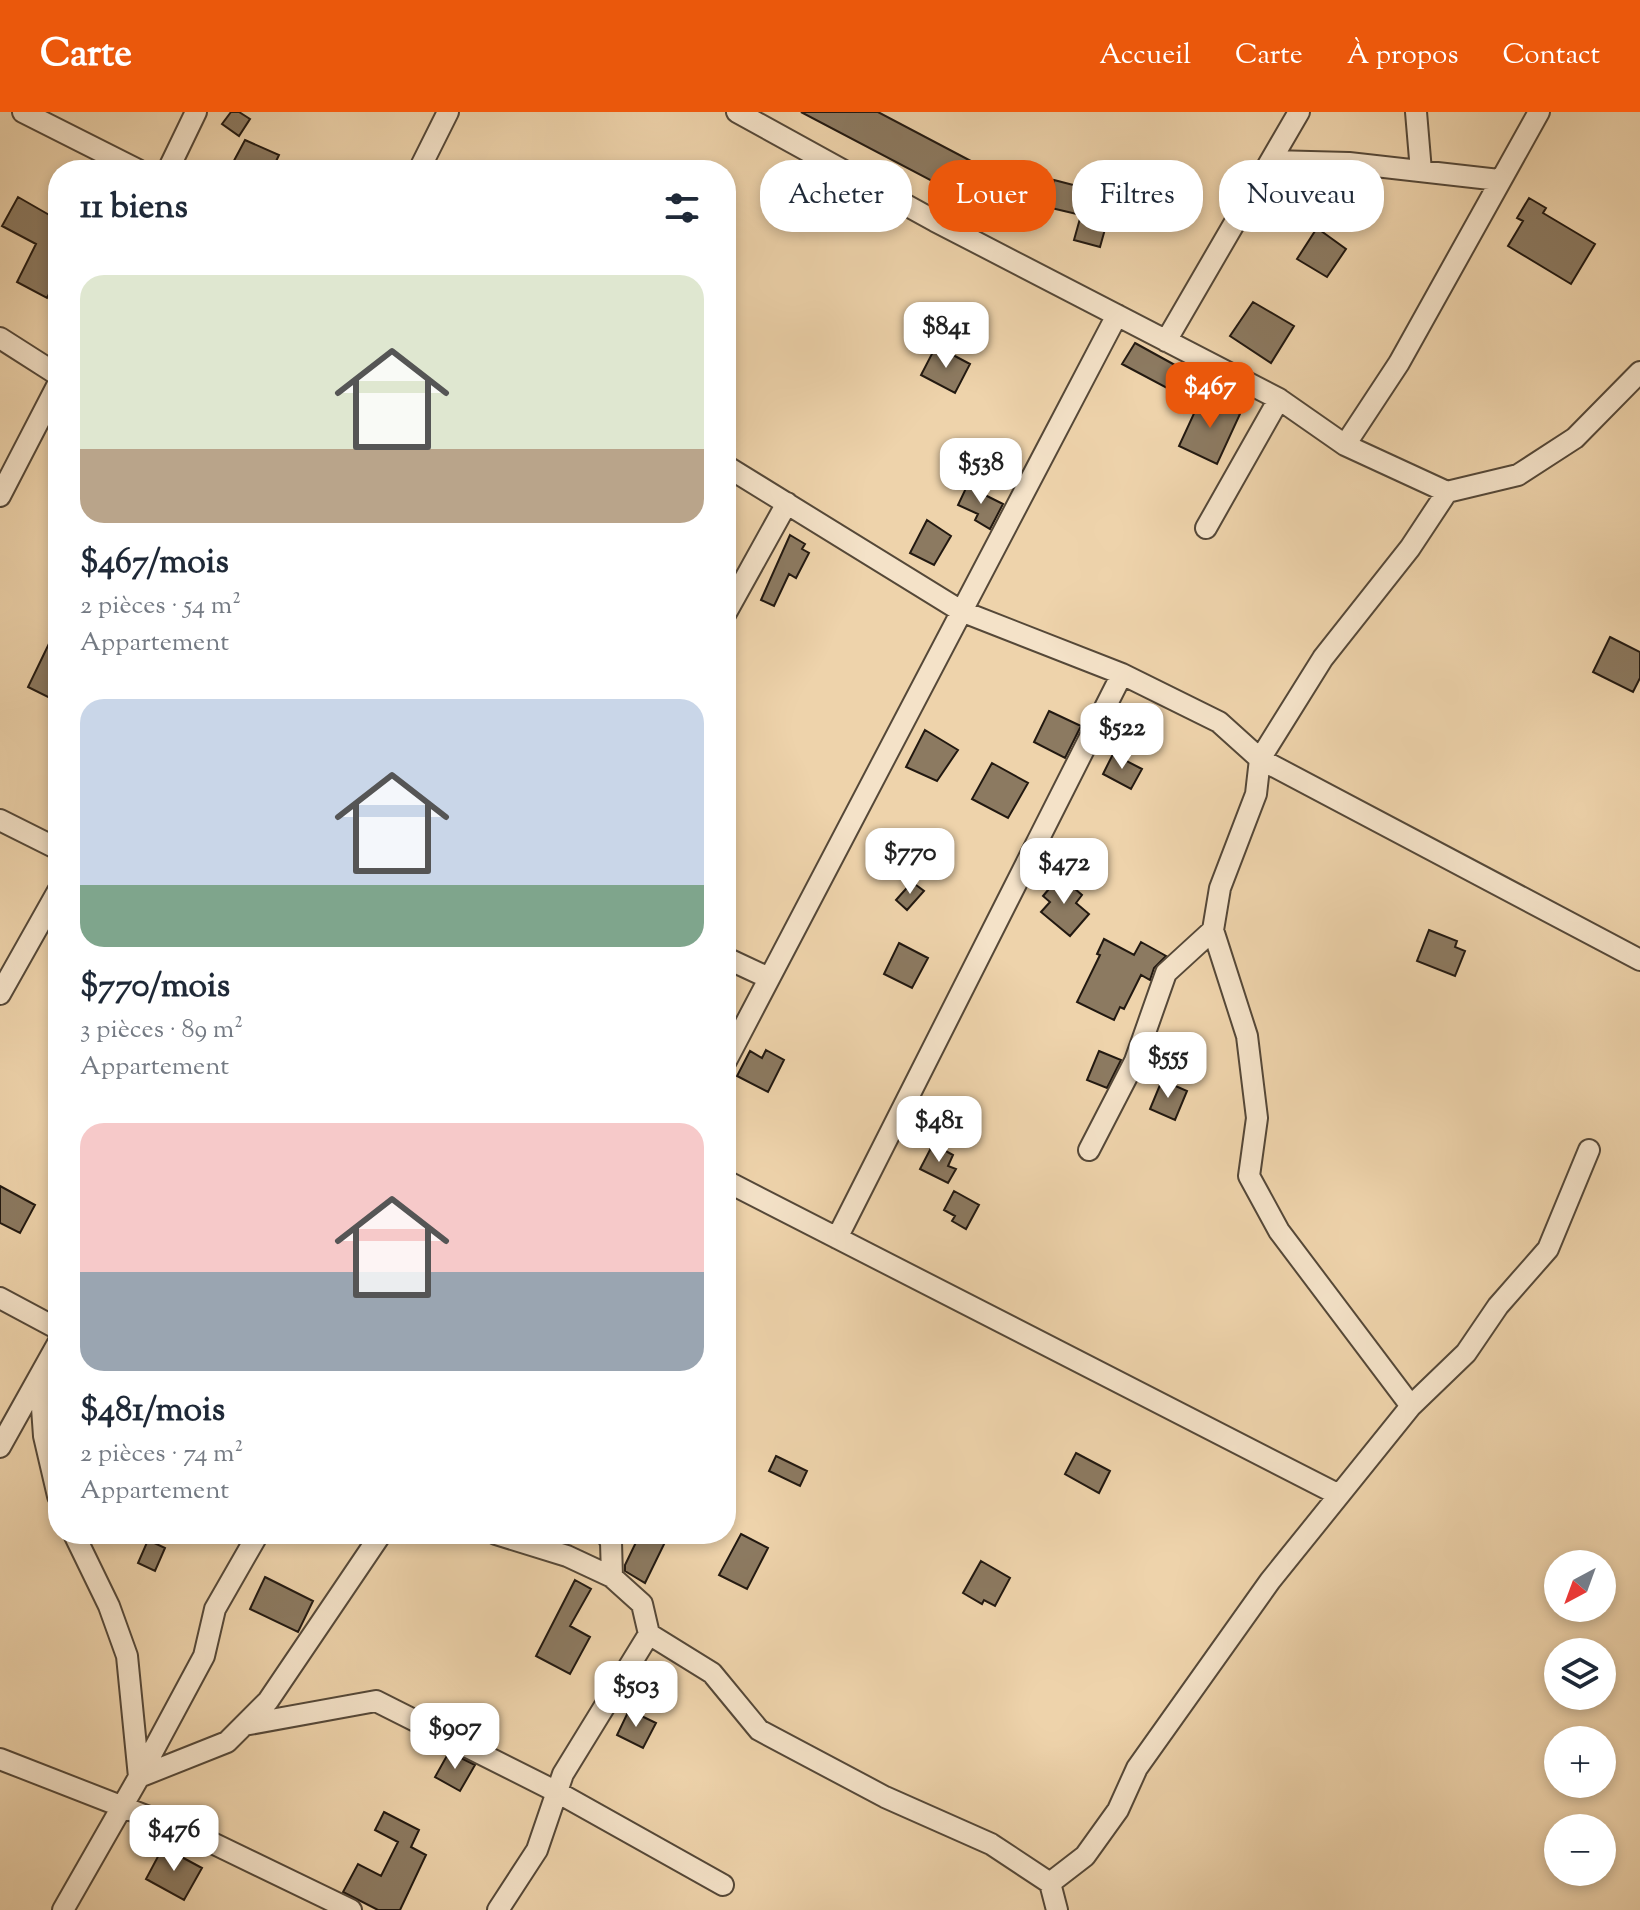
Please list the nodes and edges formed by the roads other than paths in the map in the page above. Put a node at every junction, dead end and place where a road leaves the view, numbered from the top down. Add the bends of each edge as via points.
1 (23, 112) edge
2 (196, 112) edge
3 (448, 112) edge
4 (737, 112) edge
5 (1299, 112) edge
6 (1416, 112) edge
7 (1539, 112) edge
8 (118, 160) edge
9 (173, 160) edge
10 (424, 160) edge
11 (1273, 160) edge
12 (1384, 167) edge
13 (1421, 171) junction
14 (1499, 180) junction
15 (1230, 232) edge
16 (1117, 315) junction
17 (0, 338) edge
18 (1166, 341) junction
19 (48, 369) edge
20 (1640, 372) edge
21 (1279, 399) junction
22 (48, 403) edge
23 (1345, 445) junction
24 (736, 472) edge
25 (1447, 492) junction
26 (0, 496) edge
27 (787, 503) junction
28 (1206, 528) dead end
29 (736, 595) edge
30 (961, 611) junction
31 (1122, 674) junction
32 (1260, 759) junction
33 (0, 820) edge
34 (48, 844) edge
35 (48, 909) edge
36 (1213, 930) junction
37 (1640, 960) edge
38 (736, 963) edge
39 (769, 978) junction
40 (0, 994) edge
41 (736, 1042) edge
42 (1089, 1150) dead end
43 (1589, 1150) dead end
44 (736, 1186) edge
45 (837, 1238) junction
46 (0, 1298) edge
47 (48, 1324) edge
48 (48, 1363) edge
49 (40, 1379) junction
50 (1411, 1406) junction
51 (0, 1447) edge
52 (48, 1453) edge
53 (1339, 1495) junction
54 (79, 1544) edge
55 (252, 1544) edge
56 (374, 1544) edge
57 (528, 1544) edge
58 (611, 1544) edge
59 (612, 1577) junction
60 (649, 1634) junction
61 (244, 1725) junction
62 (0, 1759) edge
63 (139, 1777) junction
64 (557, 1792) junction
65 (122, 1806) junction
66 (1050, 1883) junction
67 (723, 1885) dead end
68 (327, 1905) edge
69 (63, 1910) edge
70 (351, 1910) edge
71 (498, 1910) edge
72 (1057, 1910) edge

1 - 8 street
2 - 9 street
3 - 10 street
4 - 16 street
5 - 11 street
6 - 13 street
7 - 14 street
12 - 13 street
13 - 14 street
14 - 23 street via 1399,363
15 - 18 street
16 - 18 street
16 - 30 street
17 - 19 street
18 - 21 street
20 - 25 street via 1575,438 1518,475
21 - 23 street
21 - 28 street
22 - 26 street
23 - 25 street
24 - 27 street
25 - 32 street via 1323,658
27 - 29 street
27 - 30 street
30 - 31 street
30 - 39 street
31 - 32 street via 1219,722
31 - 45 street
32 - 36 street via 1256,794 1220,888
32 - 37 street
33 - 34 street
35 - 40 street
36 - 42 street via 1166,973 1135,1061
36 - 50 street via 1247,1036 1257,1118 1249,1176 1279,1231
38 - 39 street
39 - 41 street
43 - 50 street via 1548,1249 1466,1353
44 - 45 street
45 - 53 street
46 - 47 street
48 - 49 street
49 - 51 street
49 - 52 street
50 - 53 street
53 - 66 street via 1270,1581 1145,1756 1118,1810 1085,1856
54 - 63 street via 127,1656
55 - 63 street via 215,1609 204,1656
56 - 61 street via 268,1701
57 - 59 street
58 - 59 street
59 - 60 street via 642,1604
60 - 64 street
60 - 66 street via 712,1673 759,1730 885,1797 991,1844
61 - 63 street via 227,1742
61 - 64 street via 376,1701
62 - 65 street
63 - 65 street
64 - 67 street
64 - 71 street via 537,1850
65 - 68 street via 200,1837
65 - 69 street
66 - 72 street
68 - 70 street

